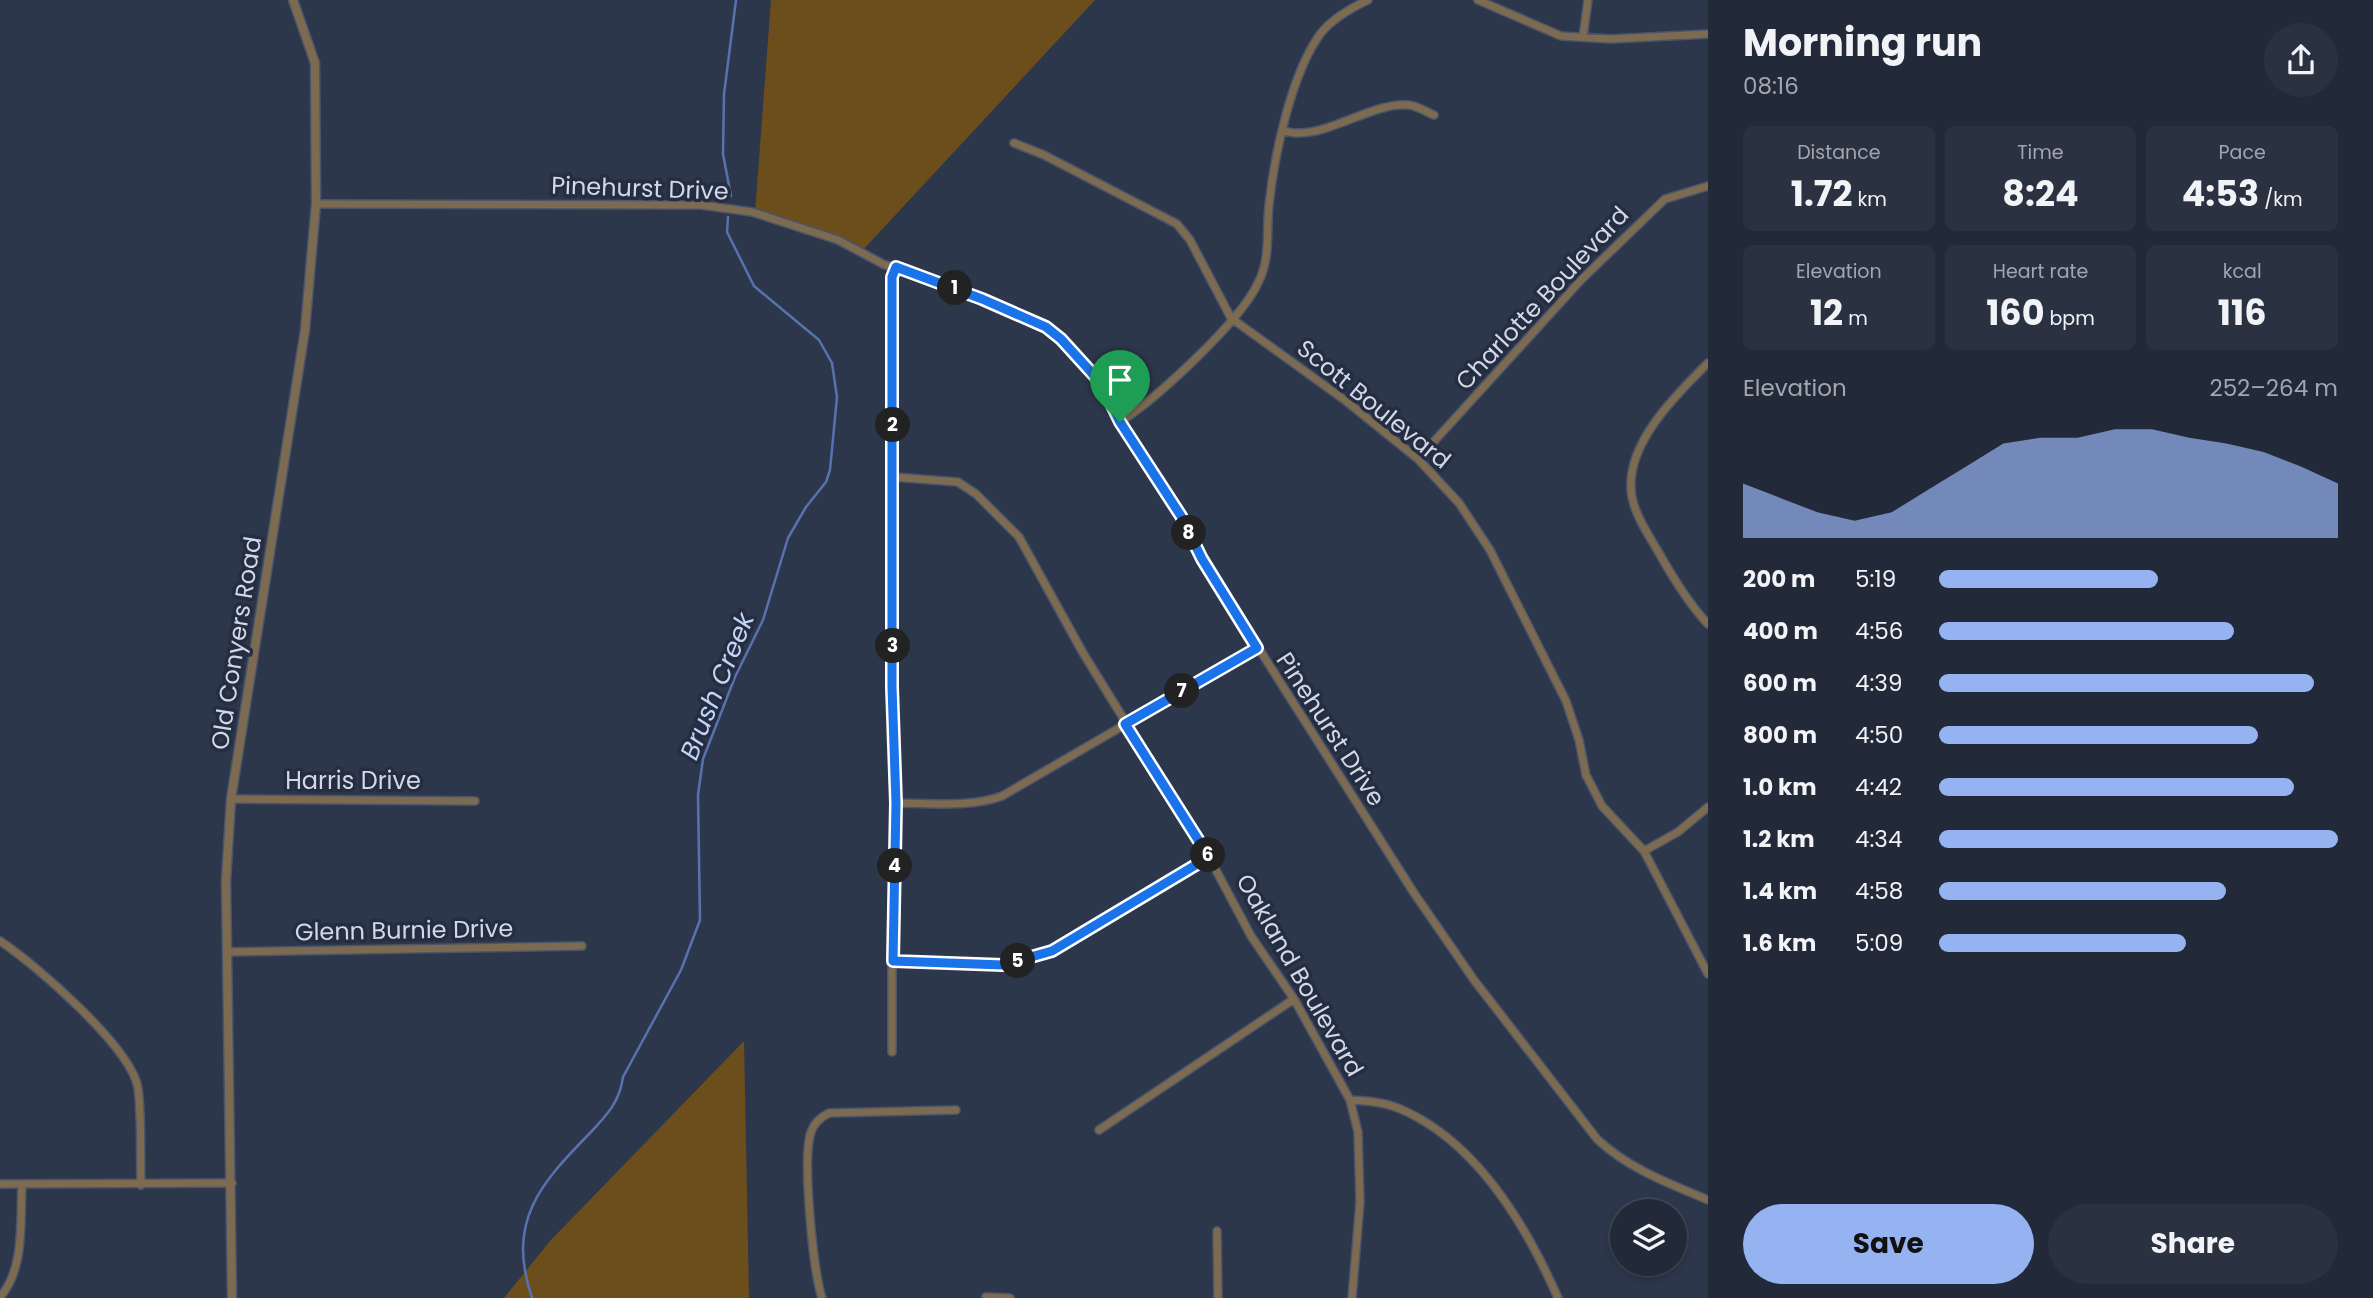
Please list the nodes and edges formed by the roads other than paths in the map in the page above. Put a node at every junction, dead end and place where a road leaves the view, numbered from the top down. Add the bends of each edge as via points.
1 (293, 0) edge
2 (1368, 0) edge
3 (1478, 0) edge
4 (1588, 0) edge
5 (1708, 34) edge
6 (1583, 37) junction
7 (1434, 115) dead end
8 (1282, 130) junction
9 (1014, 143) dead end
10 (1708, 186) edge
11 (316, 204) junction
12 (896, 267) junction
13 (1231, 318) junction
14 (1708, 363) edge
15 (1120, 422) junction
16 (1418, 459) junction
17 (893, 477) junction
18 (1708, 624) edge
19 (1257, 648) junction
20 (1125, 724) junction
21 (231, 799) junction
22 (475, 801) dead end
23 (896, 803) junction
24 (1708, 807) edge
25 (1644, 851) junction
26 (1209, 857) junction
27 (0, 941) edge
28 (582, 946) dead end
29 (227, 952) junction
30 (893, 961) junction
31 (1708, 974) edge
32 (1294, 999) junction
33 (892, 1052) dead end
34 (1350, 1100) junction
35 (956, 1110) dead end
36 (1099, 1130) dead end
37 (232, 1183) junction
38 (0, 1184) edge
39 (141, 1185) junction
40 (22, 1186) junction
41 (1708, 1200) edge
42 (1217, 1231) dead end
43 (0, 1297) edge
44 (986, 1297) edge
45 (232, 1298) edge
46 (822, 1298) edge
47 (1010, 1298) edge
48 (1218, 1298) edge
49 (1352, 1298) edge
50 (1558, 1298) edge

1 - 11 street, Old Conyers Road via 315,62
2 - 8 street via 1336,18 1320,34
3 - 6 street via 1561,36
4 - 6 street
5 - 6 street
7 - 8 street via 1413,105 1399,105 1317,130 1290,134
8 - 13 street via 1273,161 1269,252 1258,285
9 - 13 street, Scott Boulevard via 1177,224
10 - 16 street, Charlotte Boulevard via 1664,199 1581,279
11 - 12 street, Pinehurst Drive via 701,205 752,212 794,225
11 - 21 street, Old Conyers Road via 304,330
12 - 15 street, Pinehurst Drive via 1046,327 1101,383
12 - 17 street via 892,277
13 - 15 street via 1148,404
13 - 16 street, Scott Boulevard
14 - 18 street via 1646,438 1634,464 1631,490 1657,551
15 - 19 street, Pinehurst Drive
16 - 25 street, Scott Boulevard via 1459,503 1490,550 1566,701 1587,775 1602,806
17 - 20 street, Oakland Boulevard via 958,482 1001,516 1031,555
17 - 23 street
19 - 20 street
19 - 41 street, Pinehurst Drive via 1413,893 1597,1139 1634,1168
20 - 23 street via 991,800
20 - 26 street, Oakland Boulevard
21 - 22 street, Harris Drive
21 - 29 street, Old Conyers Road
23 - 30 street
24 - 25 street via 1678,832
25 - 31 street, Scott Boulevard
26 - 30 street via 1052,951 1003,965
26 - 32 street, Oakland Boulevard via 1251,936
27 - 39 street via 119,1049 138,1087
28 - 29 street, Glenn Burnie Drive
29 - 37 street, Old Conyers Road
30 - 33 street
32 - 34 street, Oakland Boulevard
32 - 36 street
34 - 49 street, Oakland Boulevard via 1358,1132 1360,1202
34 - 50 street via 1398,1107 1443,1133 1524,1228
35 - 46 street via 829,1113 820,1117 811,1132 809,1157 813,1262
37 - 39 street
37 - 45 street, Old Conyers Road
38 - 40 street
39 - 40 street
40 - 43 street via 16,1263
42 - 48 street
44 - 47 street

